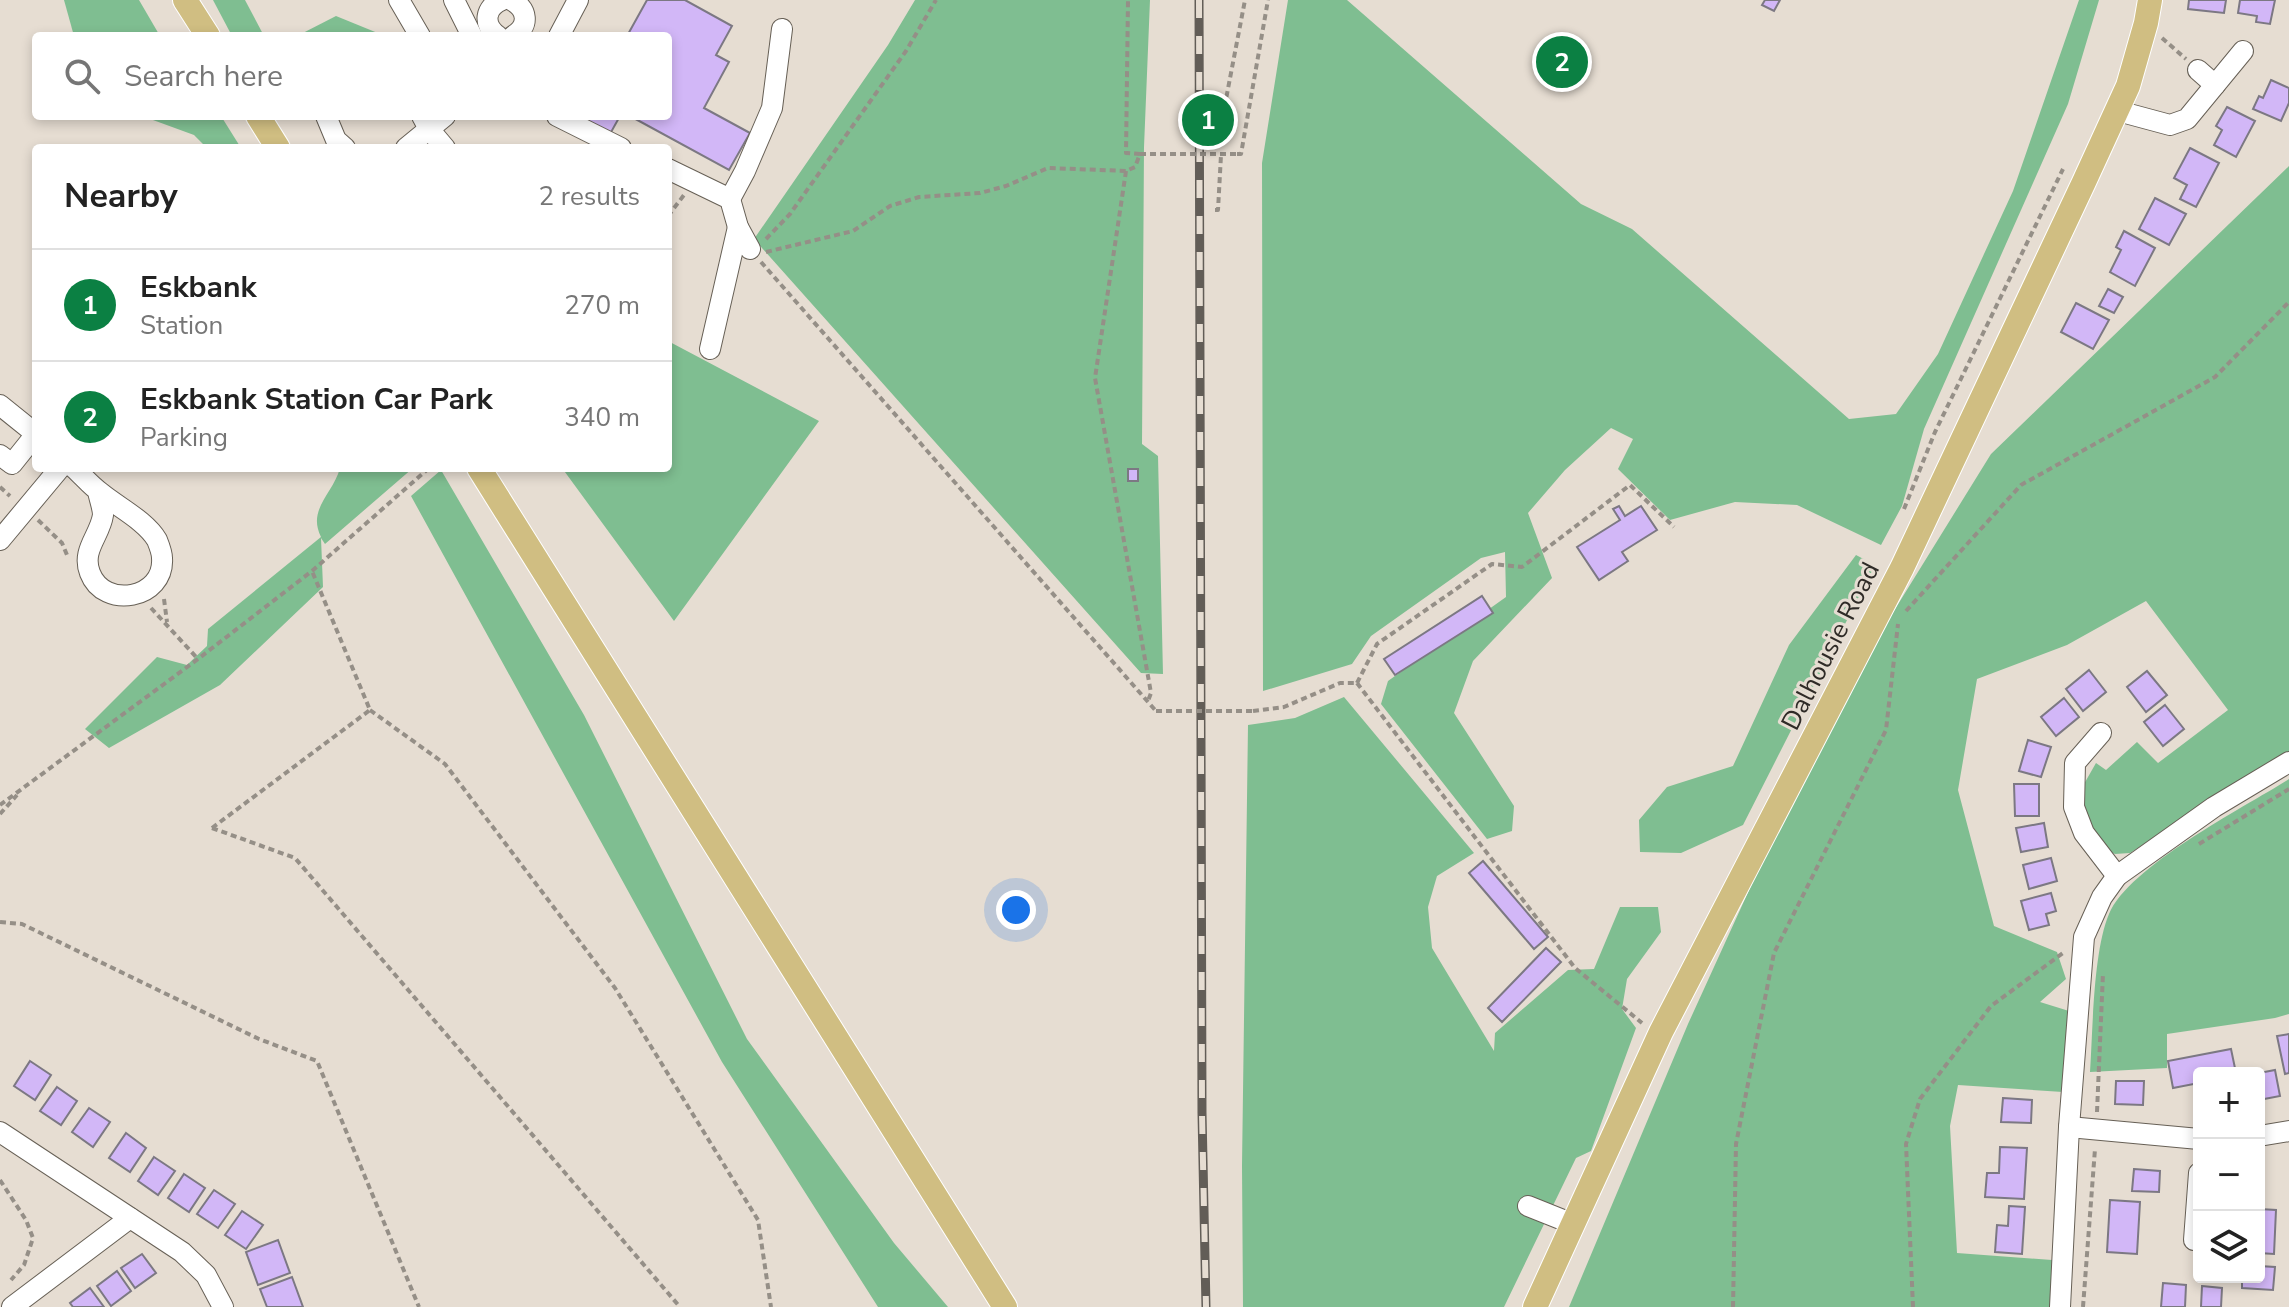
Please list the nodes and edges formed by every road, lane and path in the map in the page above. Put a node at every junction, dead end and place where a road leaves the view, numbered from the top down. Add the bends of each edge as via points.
1 (185, 0) edge
2 (399, 0) edge
3 (454, 0) edge
4 (502, 0) edge
5 (511, 0) edge
6 (536, 0) edge
7 (578, 0) edge
8 (936, 0) edge
9 (1128, 0) edge
10 (1245, 0) edge
11 (1268, 0) edge
12 (2148, 12) edge
13 (520, 28) edge
14 (782, 29) dead end
15 (205, 32) edge
16 (418, 32) edge
17 (470, 32) edge
18 (494, 32) edge
19 (561, 32) edge
20 (2243, 51) dead end
21 (2198, 70) joint
22 (2215, 85) junction
23 (2118, 111) junction
24 (260, 120) edge
25 (328, 120) edge
26 (565, 120) edge
27 (426, 123) edge
28 (276, 144) edge
29 (340, 144) edge
30 (409, 144) edge
31 (442, 144) edge
32 (613, 144) edge
33 (1217, 146) dead end
34 (1140, 154) junction
35 (1221, 155) junction
36 (2069, 158) dead end
37 (672, 171) edge
38 (1126, 171) junction
39 (730, 199) junction
40 (1215, 210) dead end
41 (738, 227) junction
42 (752, 252) junction
43 (2289, 302) edge
44 (710, 349) dead end
45 (0, 405) edge
46 (32, 431) edge
47 (32, 439) edge
48 (0, 455) edge
49 (57, 472) edge
50 (78, 472) edge
51 (425, 472) edge
52 (482, 472) edge
53 (98, 491) junction
54 (1901, 516) dead end
55 (1674, 527) dead end
56 (0, 540) edge
57 (312, 571) junction
58 (139, 594) junction
59 (198, 659) junction
60 (1357, 683) junction
61 (1147, 701) junction
62 (370, 710) junction
63 (2101, 733) dead end
64 (2289, 762) edge
65 (21, 789) junction
66 (2289, 789) edge
67 (0, 805) edge
68 (0, 814) edge
69 (2195, 847) dead end
70 (2117, 876) junction
71 (0, 922) edge
72 (2084, 937) junction
73 (2103, 968) dead end
74 (1643, 1024) dead end
75 (2069, 1127) junction
76 (2096, 1130) junction
77 (2289, 1131) edge
78 (0, 1132) edge
79 (2265, 1135) edge
80 (2193, 1138) edge
81 (0, 1180) edge
82 (1528, 1206) dead end
83 (130, 1218) junction
84 (1573, 1224) junction
85 (6, 1284) dead end
86 (12, 1307) edge
87 (223, 1307) edge
88 (419, 1307) edge
89 (680, 1307) edge
90 (771, 1307) edge
91 (1005, 1307) edge
92 (1535, 1307) edge
93 (1733, 1307) edge
94 (1913, 1307) edge
95 (2060, 1307) edge
96 (2083, 1307) edge

1 - 15 main road
2 - 16 street
3 - 17 street
4 - 18 street via 487,15
5 - 13 street via 522,7
6 - 13 street
7 - 19 street
8 - 42 path via 790,214
9 - 34 path via 1126,153
10 - 33 path
11 - 35 path, bridge via 1241,154
12 - 21 path
12 - 23 main road, Dalhousie Road
14 - 39 street via 772,108
20 - 22 street
21 - 22 street
22 - 23 street via 2187,119 2170,125
23 - 84 main road, Dalhousie Road via 1925,521 1661,1032
24 - 28 main road
25 - 29 street
26 - 32 street
27 - 30 street
27 - 31 street
34 - 35 path, bridge
34 - 38 path via 1135,167
35 - 40 path
36 - 54 path via 1935,432
37 - 39 street
38 - 42 path via 1048,168 980,193 919,197 890,206 853,231
38 - 61 path via 1095,378 1151,693
39 - 41 street
41 - 42 street
41 - 44 street
42 - 61 path
43 - 93 path via 2215,377 2021,485 1899,619 1886,730 1774,953 1736,1144
45 - 46 street
47 - 48 street via 12,464
49 - 56 street
50 - 53 street
51 - 57 path
52 - 91 main road
53 - 58 street via 158,542 160,571
53 - 58 street via 103,514 87,559 90,573 109,593
55 - 60 path via 1630,485 1522,567 1492,564 1377,644
57 - 59 path
57 - 62 path
58 - 59 path
59 - 65 path
60 - 61 path, bridge via 1340,683 1284,707 1253,711 1156,711
60 - 74 path via 1575,968
62 - 89 path via 212,828 295,858
62 - 90 path via 445,764 615,988 758,1220
63 - 70 street via 2075,763 2074,807 2084,833
64 - 70 street
65 - 67 path
65 - 68 path
66 - 69 path
70 - 72 street
71 - 88 path via 22,924 259,1039 317,1061
72 - 75 street
72 - 94 path via 1991,1006 1920,1099 1906,1144
73 - 76 path
75 - 76 street
75 - 95 street
76 - 80 street
76 - 96 path
77 - 79 street
78 - 83 street
81 - 85 path via 33,1238 24,1265
82 - 84 street
83 - 86 street
83 - 87 street via 182,1252 206,1275
84 - 92 main road, Dalhousie Road

